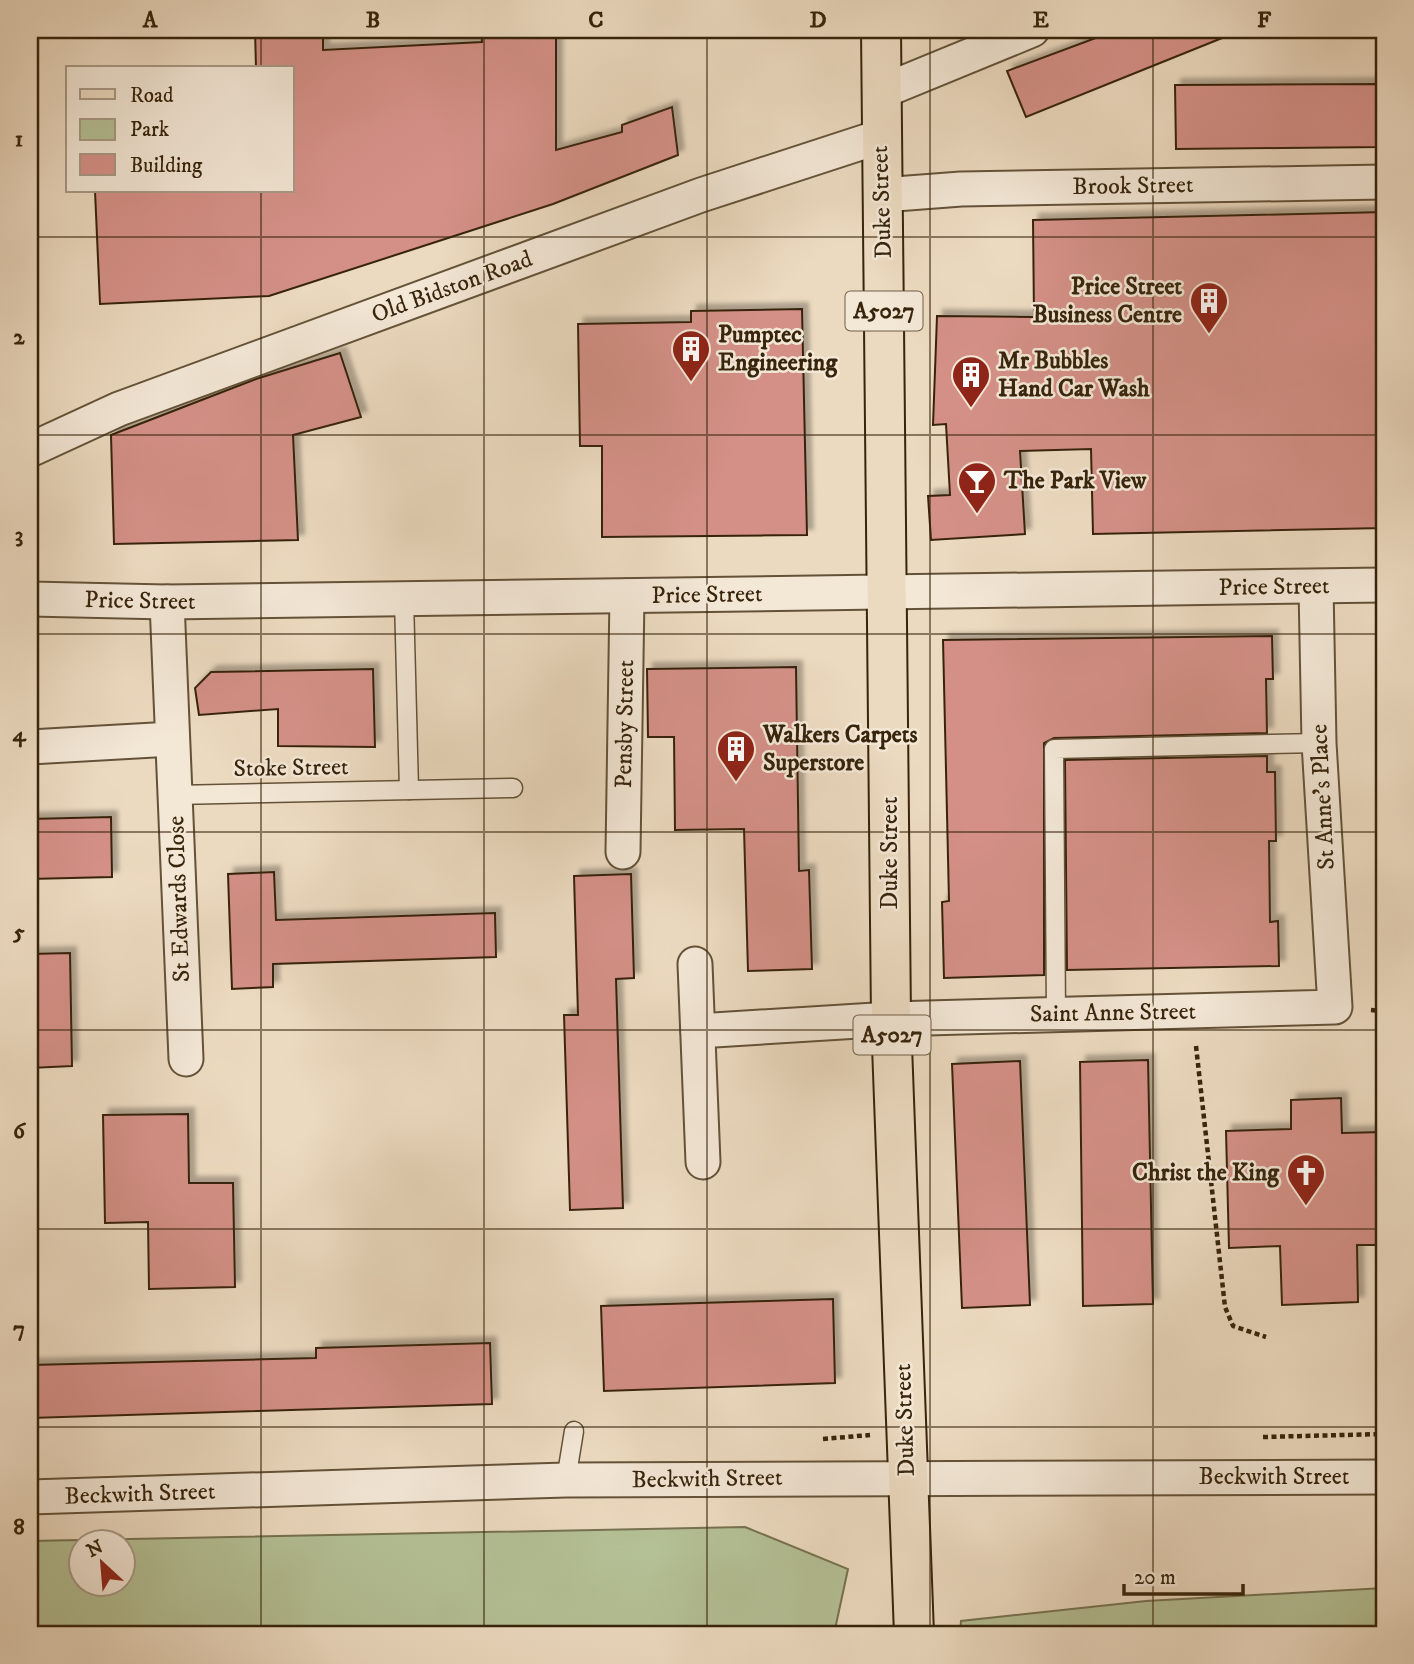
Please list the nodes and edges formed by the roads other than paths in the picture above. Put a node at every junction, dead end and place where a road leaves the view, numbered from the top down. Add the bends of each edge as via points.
1 (881, 30) edge
2 (1032, 30) edge
3 (881, 92) junction
4 (879, 138) junction
5 (1384, 182) edge
6 (882, 195) junction
7 (30, 450) edge
8 (1384, 585) edge
9 (1316, 586) junction
10 (888, 592) junction
11 (627, 596) junction
12 (30, 599) edge
13 (404, 599) junction
14 (167, 602) junction
15 (172, 739) junction
16 (1319, 743) junction
17 (30, 747) edge
18 (513, 788) dead end
19 (409, 790) junction
20 (175, 795) junction
21 (623, 852) dead end
22 (695, 964) dead end
23 (1335, 1007) joint
24 (1056, 1015) junction
25 (891, 1019) junction
26 (698, 1031) junction
27 (186, 1059) dead end
28 (703, 1162) dead end
29 (574, 1431) dead end
30 (906, 1477) junction
31 (1384, 1477) edge
32 (566, 1480) junction
33 (30, 1497) edge
34 (914, 1622) edge

1 - 3 main road, Duke Street / A5027
2 - 3 street
3 - 4 main road, Duke Street / A5027
4 - 6 main road, Duke Street / A5027
4 - 7 street, Old Bidston Road via 701,195 119,409
5 - 6 street, Brook Street via 961,189
6 - 10 main road, Duke Street / A5027
8 - 9 street, Price Street
9 - 10 street, Price Street
9 - 16 street, St Anne's Place
10 - 11 street, Price Street
10 - 25 main road, Duke Street / A5027
11 - 13 street, Price Street
11 - 21 street, Pensby Street
12 - 14 street, Price Street
13 - 14 street, Price Street
13 - 19 lane
14 - 15 street, St Edwards Close
15 - 17 street
15 - 20 street, St Edwards Close
16 - 23 street, St Anne's Place
16 - 24 lane via 1054,749
18 - 19 lane, Stoke Street
19 - 20 lane, Stoke Street
20 - 27 street, St Edwards Close
22 - 26 street
23 - 24 street, Saint Anne Street
24 - 25 street, Saint Anne Street
25 - 26 street, Saint Anne Street
25 - 30 main road, Duke Street / A5027
26 - 28 street
29 - 32 lane
30 - 31 street, Beckwith Street
30 - 32 street, Beckwith Street
30 - 34 main road, Duke Street / A5027
32 - 33 street, Beckwith Street

